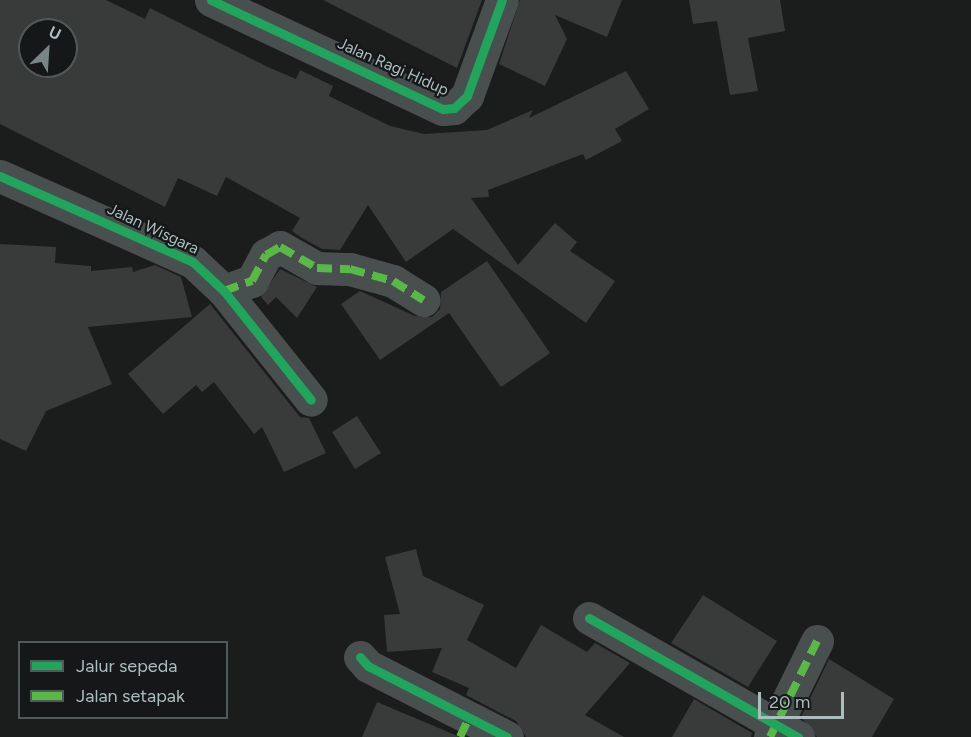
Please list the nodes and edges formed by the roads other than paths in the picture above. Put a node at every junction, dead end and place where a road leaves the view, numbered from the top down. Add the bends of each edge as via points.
1 (211, 0) edge
2 (502, 0) edge
3 (0, 176) edge
4 (224, 291) junction
5 (424, 300) dead end
6 (311, 400) dead end
7 (589, 618) dead end
8 (817, 641) dead end
9 (360, 657) dead end
10 (465, 727) edge
11 (782, 733) edge
12 (507, 737) edge

1 - 2 street, Jalan Ragi Hidup via 443,109 454,108 467,96
3 - 4 street, Jalan Wisgara via 193,262
4 - 5 street via 252,281 266,255 280,247 317,268 350,269 393,281
4 - 6 street, Jalan Wisgara
7 - 11 street
8 - 11 street
9 - 10 street via 368,666
10 - 12 street

